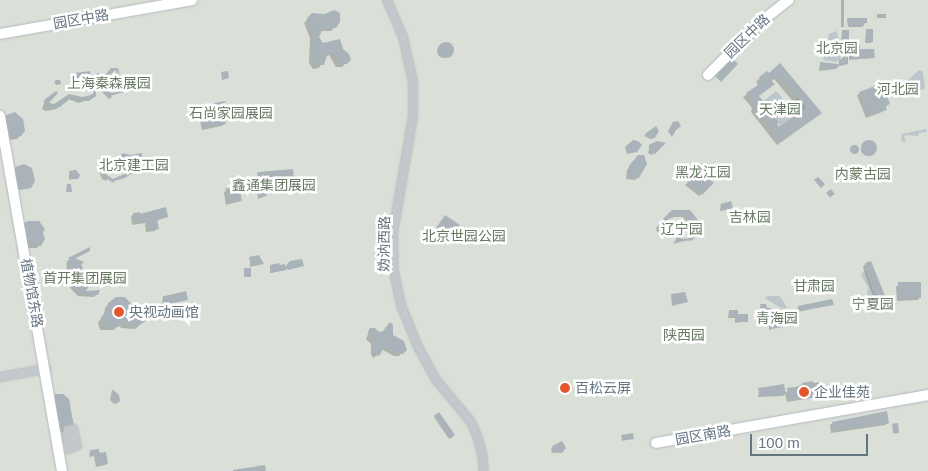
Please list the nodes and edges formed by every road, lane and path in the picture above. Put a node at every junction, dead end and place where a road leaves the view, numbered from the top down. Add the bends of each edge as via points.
1 (192, 0) edge
2 (387, 0) edge
3 (789, 0) edge
4 (0, 34) edge
5 (708, 75) dead end
6 (0, 116) edge
7 (46, 370) junction
8 (0, 378) edge
9 (928, 395) edge
10 (656, 443) dead end
11 (62, 471) edge
12 (484, 471) edge

1 - 4 street, 园区中路
2 - 12 street, 妫汭西路 via 403,37 413,82 413,116 393,233 394,272 400,304 418,347 437,380 470,422 484,459
3 - 5 street, 园区中路 via 758,25
6 - 7 street, 植物馆东路
7 - 8 street
7 - 11 street, 植物馆东路
9 - 10 street, 园区南路

